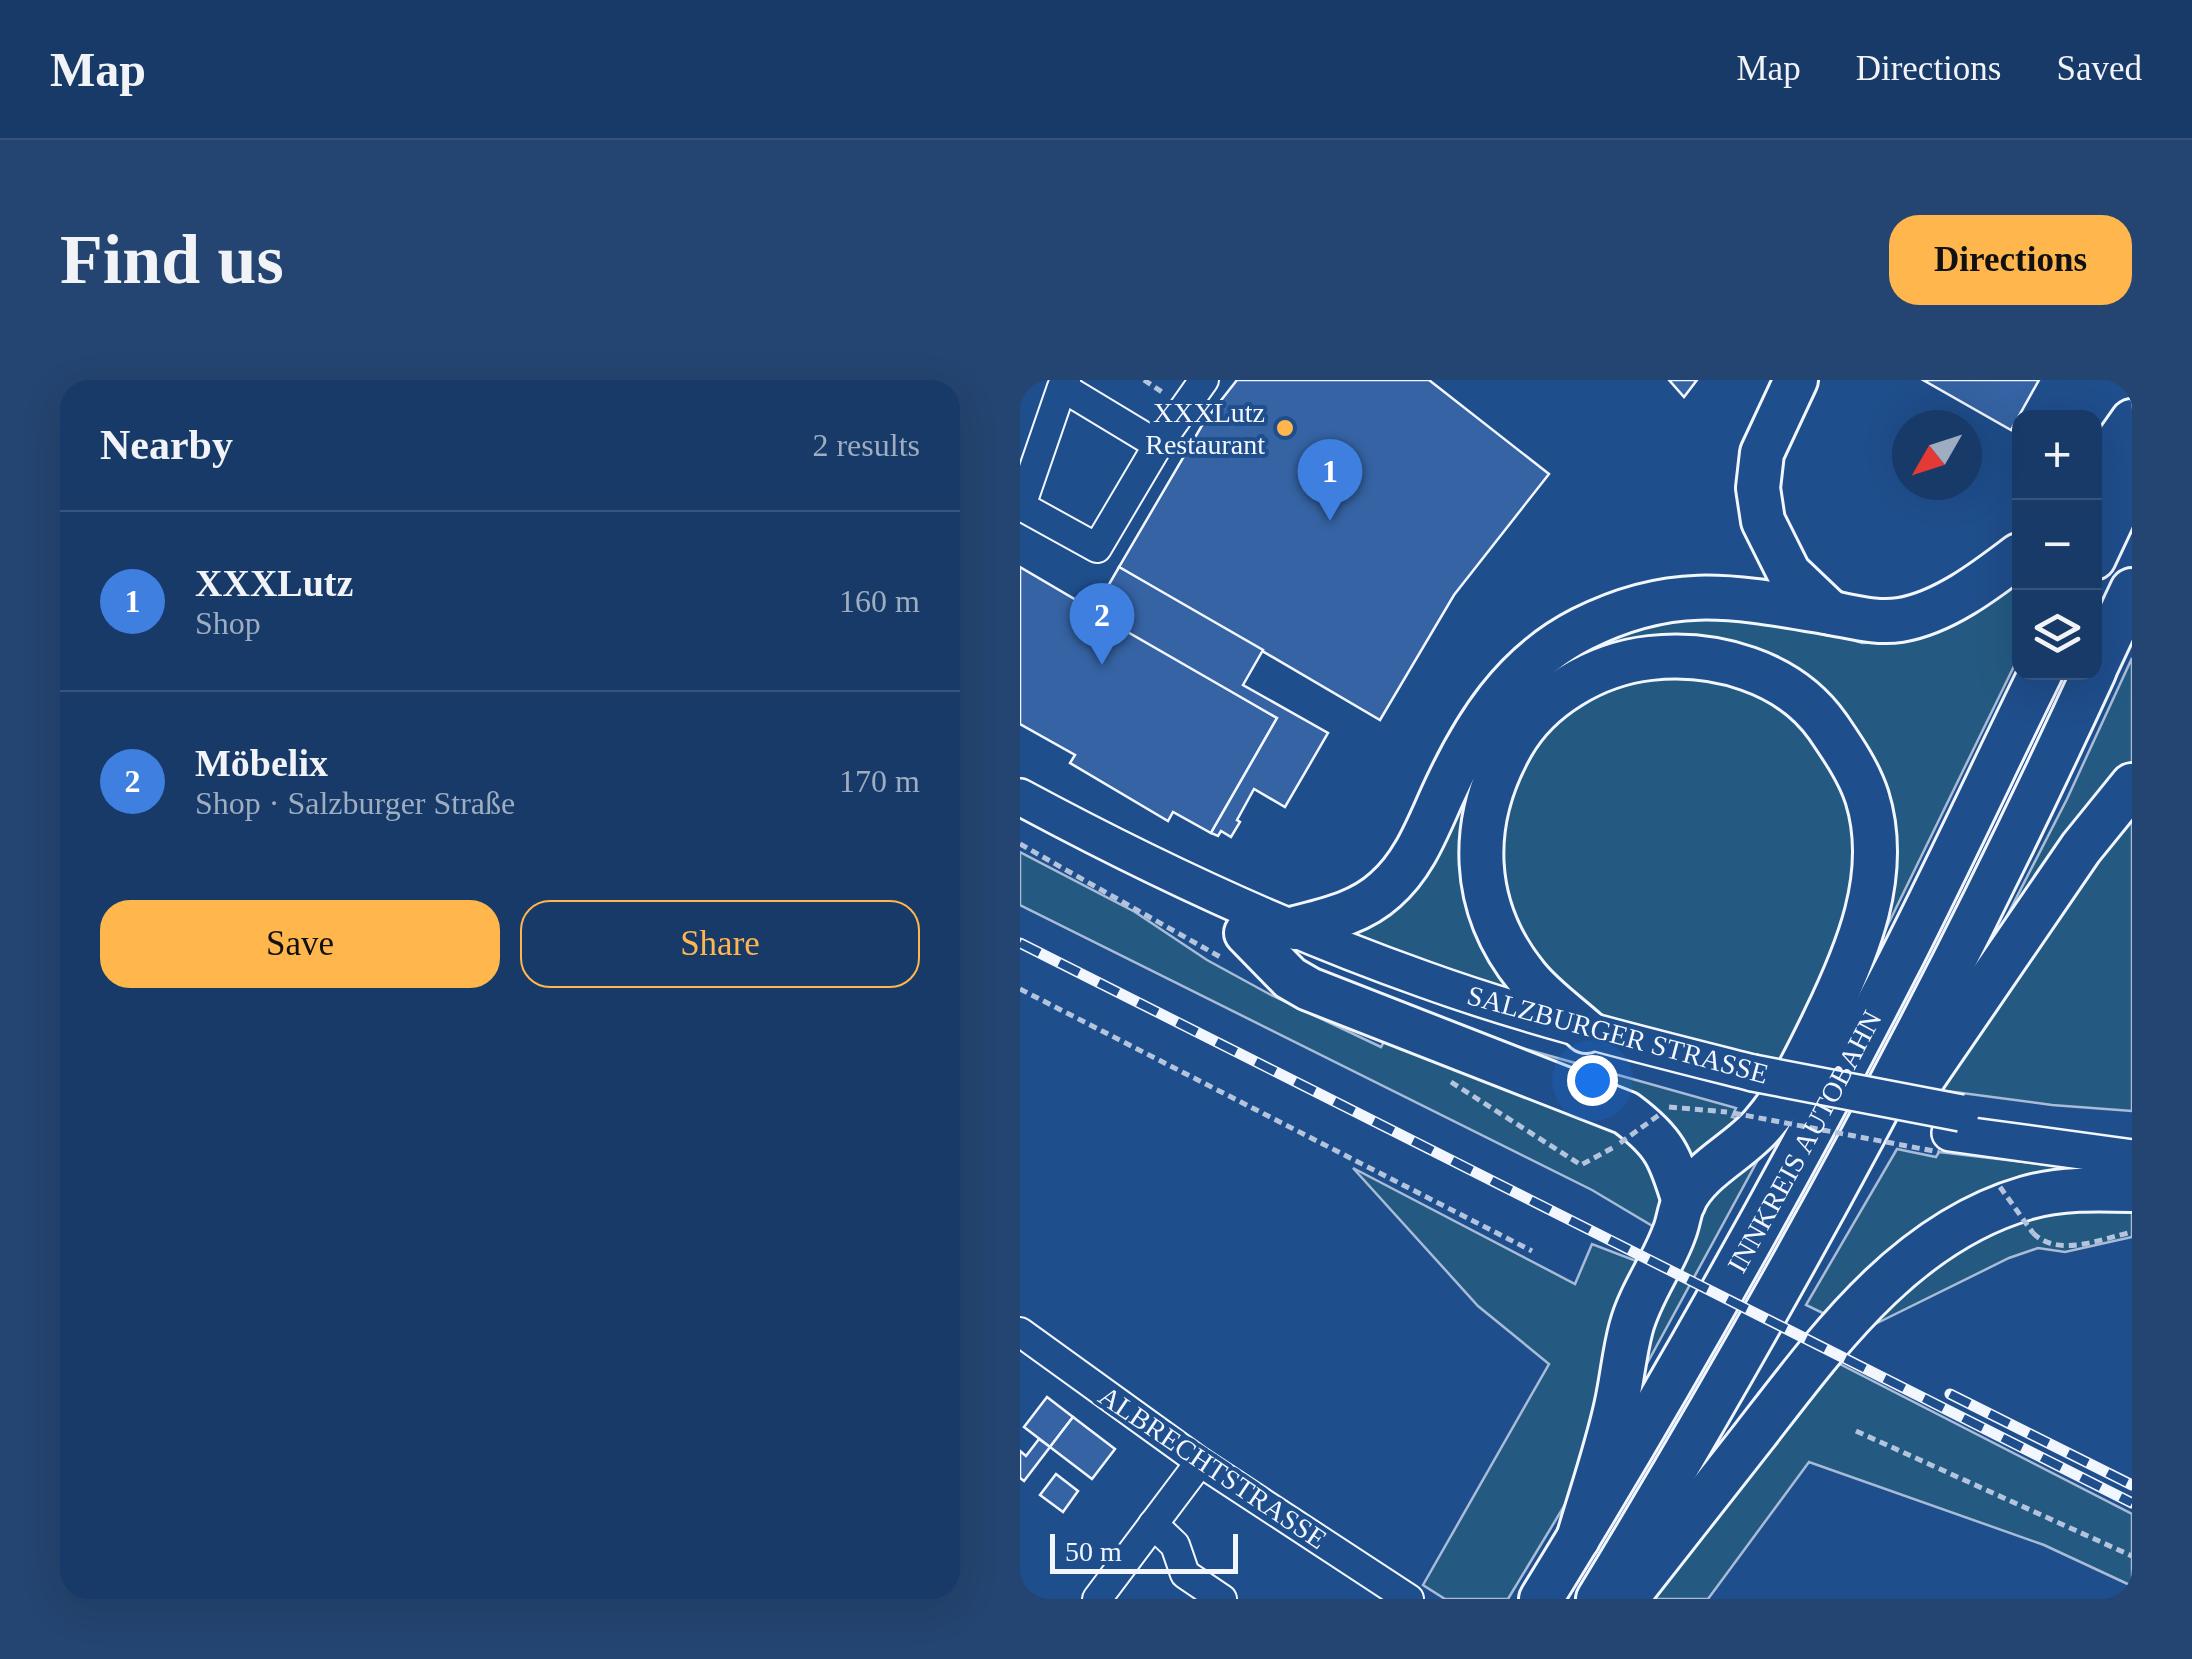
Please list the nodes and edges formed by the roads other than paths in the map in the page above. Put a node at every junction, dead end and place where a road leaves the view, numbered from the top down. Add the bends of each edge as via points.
1 (1204, 380) edge
2 (1796, 380) edge
3 (1064, 382) edge
4 (2132, 421) edge
5 (1158, 445) junction
6 (2102, 464) edge
7 (2132, 477) edge
8 (2102, 541) edge
9 (2012, 560) edge
10 (2132, 590) edge
11 (1831, 612) junction
12 (2102, 655) edge
13 (2037, 680) edge
14 (2090, 680) edge
15 (2129, 783) edge
16 (1020, 797) edge
17 (1020, 824) edge
18 (1295, 928) junction
19 (1246, 933) junction
20 (1586, 1031) junction
21 (1743, 1093) junction
22 (1950, 1132) junction
23 (2132, 1135) edge
24 (1858, 1146) junction
25 (2132, 1158) edge
26 (2132, 1190) edge
27 (1684, 1202) junction
28 (1020, 1332) edge
29 (1200, 1462) junction
30 (1154, 1524) junction
31 (1578, 1539) junction
32 (1109, 1595) edge
33 (1222, 1599) edge
34 (1409, 1599) edge
35 (1541, 1599) edge
36 (1598, 1599) edge
37 (1626, 1599) edge

1 - 5 street
2 - 11 highway via 1762,453 1758,488 1764,521 1789,574
3 - 5 street
3 - 5 street via 1021,506 1097,548
4 - 6 highway
7 - 8 highway
9 - 11 highway via 1920,615 1869,621
10 - 12 highway, INNKREIS AUTOBAHN
11 - 18 highway via 1683,596 1642,604 1578,631 1545,652 1489,707 1404,872 1360,907
13 - 31 highway, INNKREIS AUTOBAHN via 1765,1215
14 - 24 highway, INNKREIS AUTOBAHN via 1961,952
15 - 24 highway via 1899,1114
16 - 18 main road, SALZBURGER STRASSE via 1170,874
17 - 19 main road, SALZBURGER STRASSE
18 - 20 main road, SALZBURGER STRASSE via 1421,979
19 - 21 main road, SALZBURGER STRASSE via 1445,1012
19 - 27 highway via 1309,989 1626,1113 1670,1158
20 - 21 main road, SALZBURGER STRASSE
20 - 27 highway via 1530,981 1491,918 1482,840 1498,769 1549,702 1622,661 1715,658 1752,669 1824,721 1849,758 1872,824 1872,888 1844,982 1778,1106
21 - 22 main road, SALZBURGER STRASSE
22 - 23 main road, SALZBURGER STRASSE
22 - 25 main road, SALZBURGER STRASSE
24 - 36 highway, INNKREIS AUTOBAHN via 1748,1348
26 - 37 highway via 2027,1198 1930,1244 1856,1312 1798,1379
27 - 31 highway via 1632,1326
28 - 29 street, ALBRECHTSTRASSE
29 - 30 street
29 - 34 street, ALBRECHTSTRASSE
30 - 32 street
30 - 33 street via 1174,1545 1185,1574
31 - 35 highway, INNKREIS AUTOBAHN

